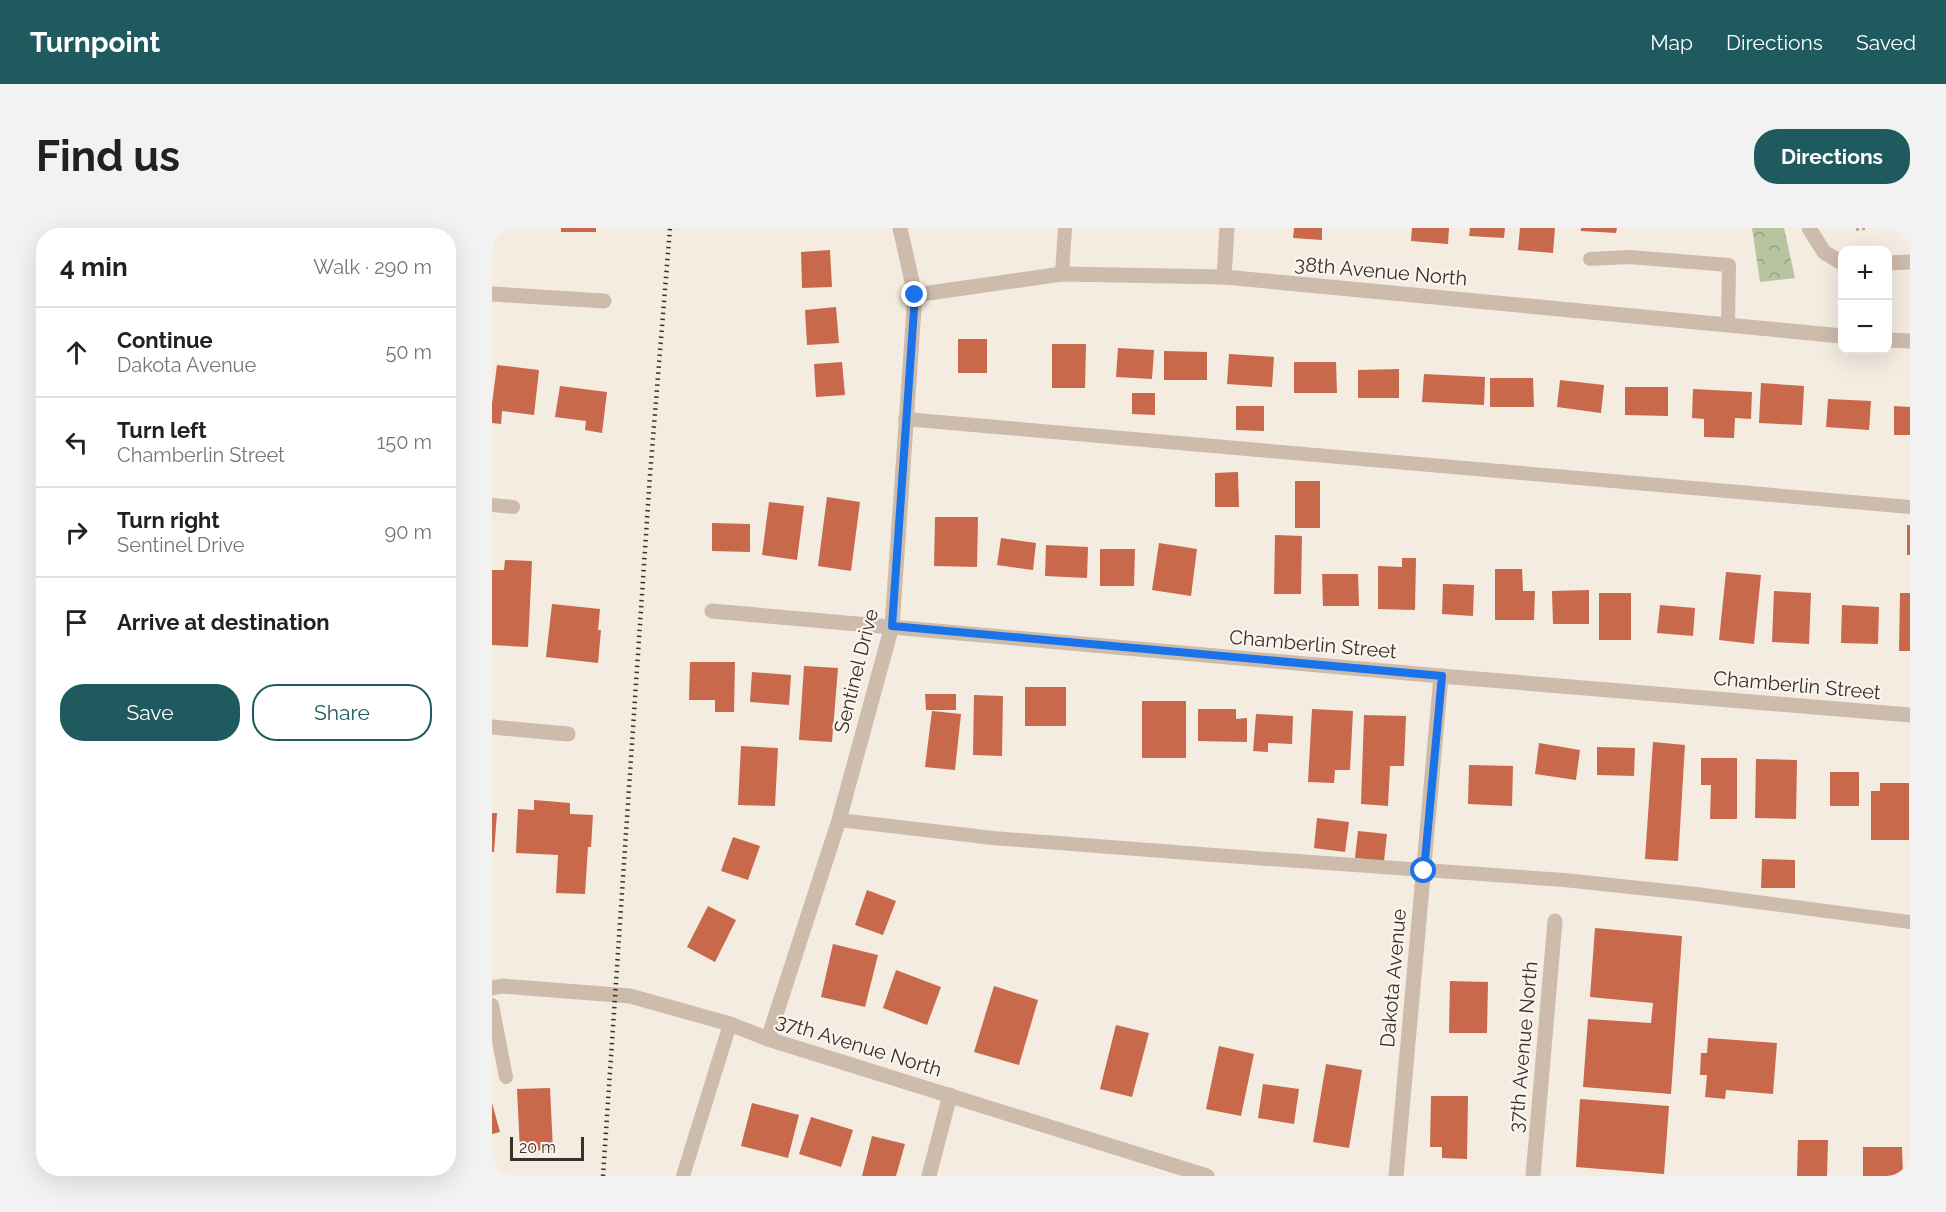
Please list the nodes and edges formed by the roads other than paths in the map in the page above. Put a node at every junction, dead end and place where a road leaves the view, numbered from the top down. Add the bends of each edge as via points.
1 (900, 228) edge
2 (1065, 228) edge
3 (1227, 228) edge
4 (1809, 228) edge
5 (1590, 259) dead end
6 (1838, 261) edge
7 (1892, 262) edge
8 (1910, 262) edge
9 (1062, 274) junction
10 (1224, 277) junction
11 (492, 294) edge
12 (915, 295) junction
13 (604, 301) dead end
14 (1728, 326) junction
15 (1838, 336) edge
16 (1892, 339) edge
17 (1910, 341) edge
18 (905, 419) junction
19 (492, 506) edge
20 (513, 507) dead end
21 (1910, 507) edge
22 (712, 611) dead end
23 (892, 626) junction
24 (1442, 676) junction
25 (1910, 715) edge
26 (492, 727) edge
27 (568, 734) dead end
28 (839, 820) junction
29 (1424, 871) junction
30 (1555, 921) dead end
31 (1910, 922) edge
32 (492, 988) edge
33 (492, 1005) edge
34 (730, 1024) junction
35 (768, 1039) junction
36 (506, 1077) dead end
37 (950, 1095) junction
38 (683, 1176) edge
39 (929, 1176) edge
40 (1207, 1176) edge
41 (1396, 1176) edge
42 (1533, 1176) edge

1 - 12 street, Sentinel Drive
2 - 9 lane
3 - 10 street
4 - 6 street via 1824,252
5 - 14 lane via 1629,257 1729,265
7 - 8 street
9 - 10 street, 38th Avenue North
9 - 12 street, 38th Avenue North
10 - 14 street, 38th Avenue North
11 - 13 street
12 - 18 street, Sentinel Drive
14 - 15 street, 38th Avenue North
16 - 17 street
18 - 21 lane
18 - 23 street, Sentinel Drive
19 - 20 lane
22 - 23 street, Chamberlin Street
23 - 24 street, Chamberlin Street
23 - 28 street, Sentinel Drive
24 - 25 street, Chamberlin Street
24 - 29 street, Dakota Avenue
26 - 27 street
28 - 29 lane via 993,838
28 - 35 street, Sentinel Drive
29 - 31 lane via 1564,880
29 - 41 street, Dakota Avenue
30 - 42 street, 37th Avenue North
32 - 34 street, 37th Avenue North via 630,996
33 - 36 lane
34 - 35 street, 37th Avenue North
34 - 38 lane
35 - 37 street, 37th Avenue North
37 - 39 street
37 - 40 street, 37th Avenue North

